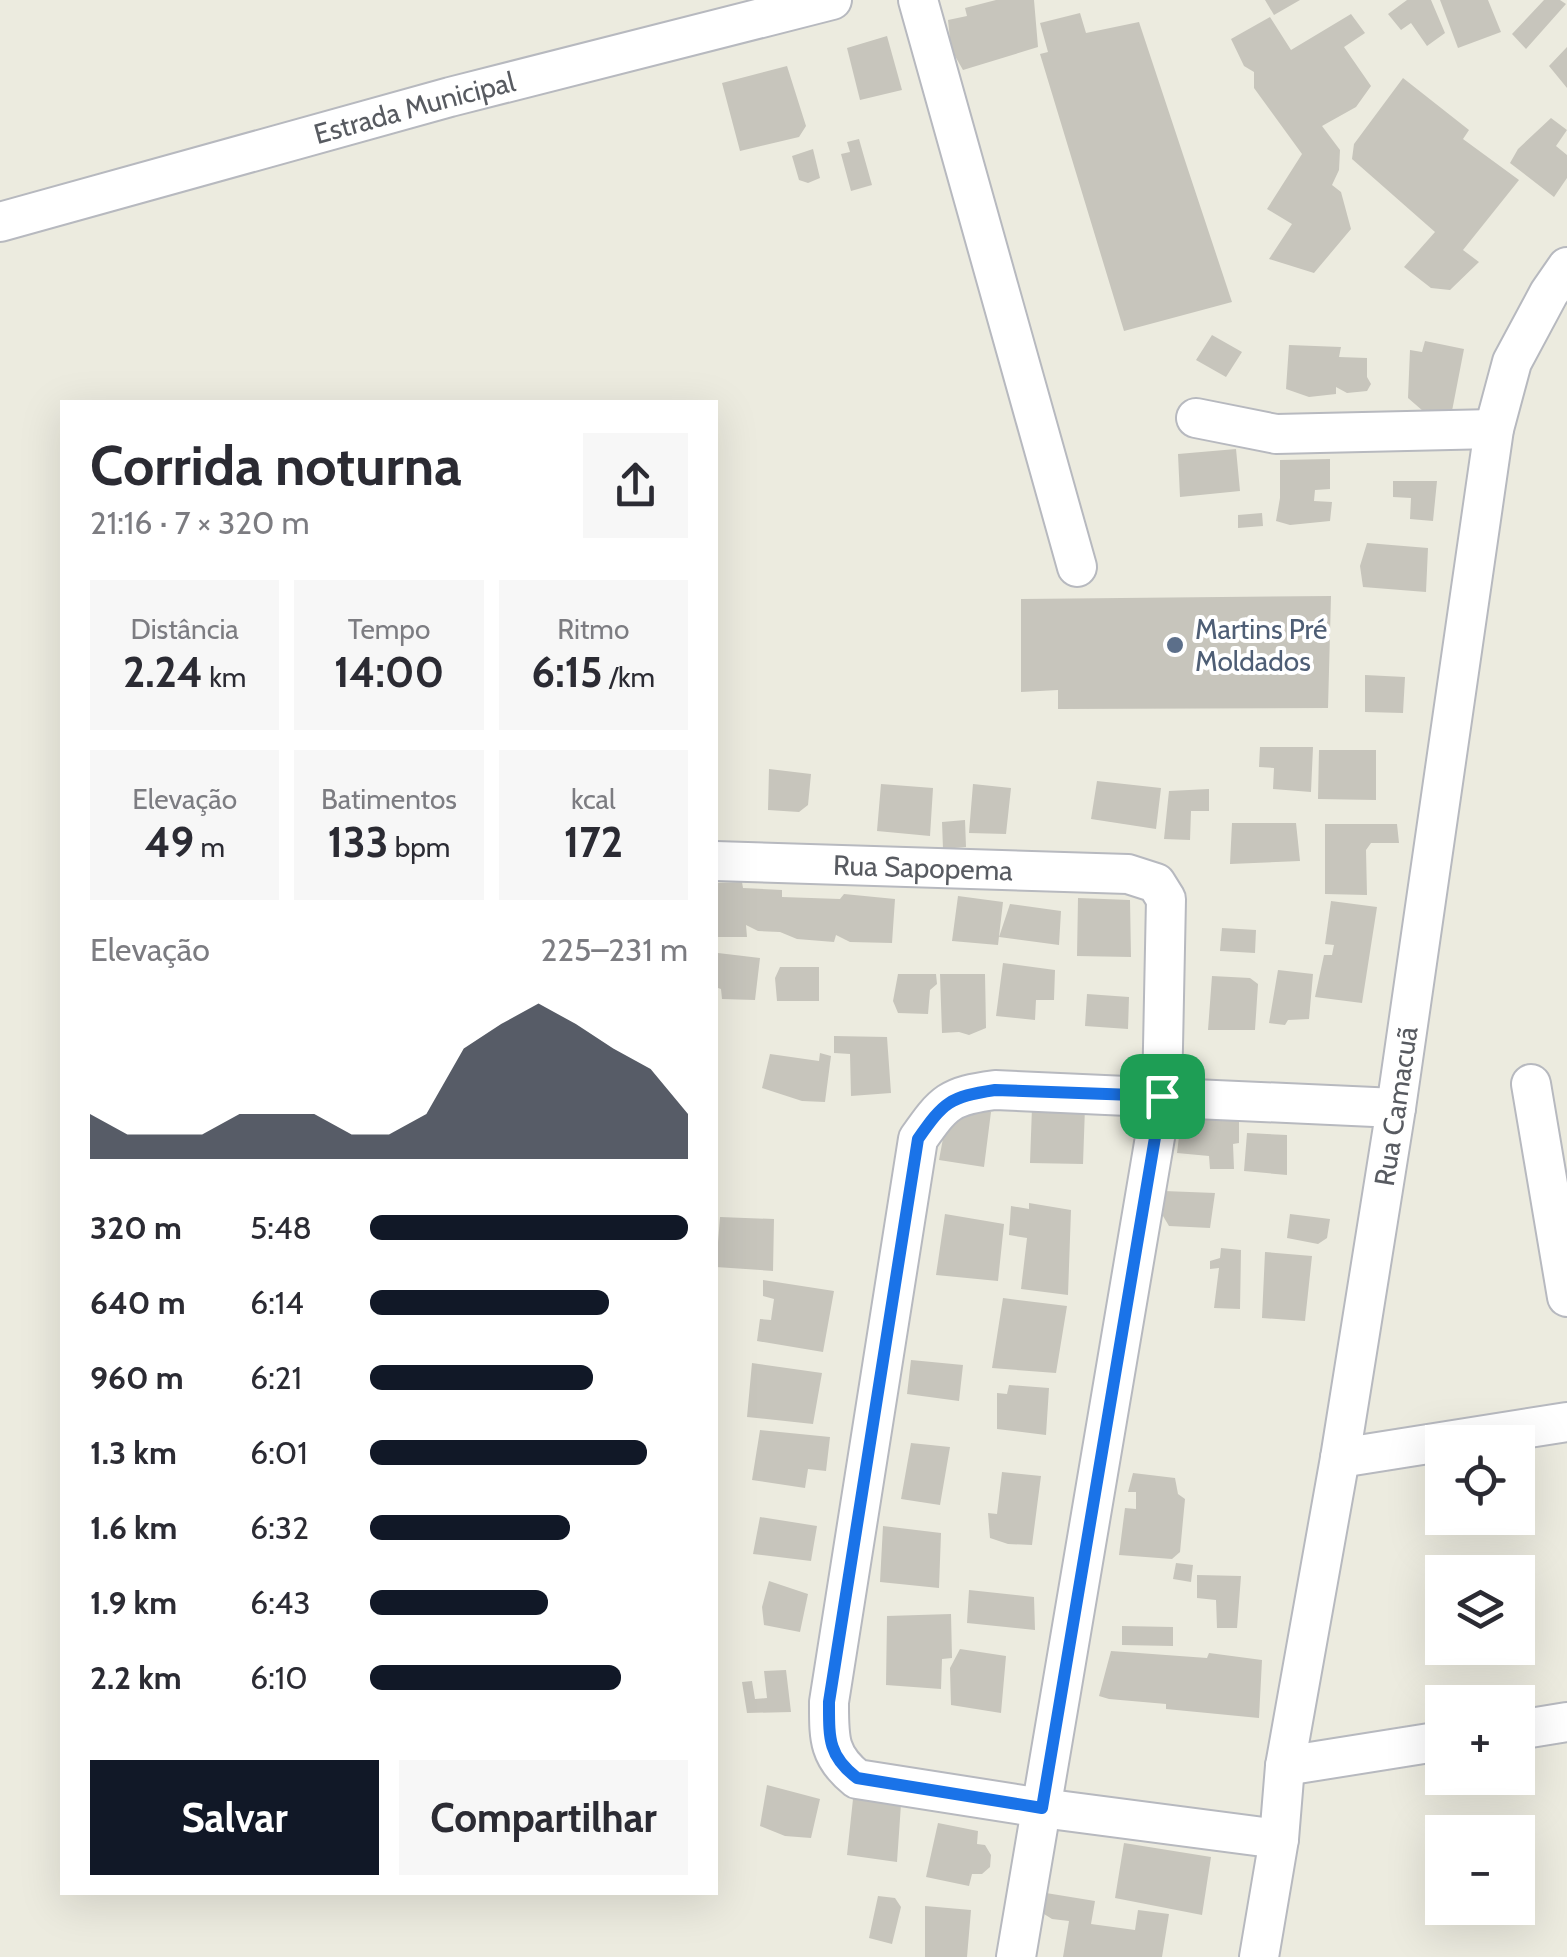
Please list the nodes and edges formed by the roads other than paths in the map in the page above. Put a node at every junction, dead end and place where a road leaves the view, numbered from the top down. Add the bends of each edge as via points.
1 (832, 0) edge
2 (918, 0) edge
3 (0, 222) edge
4 (1567, 267) edge
5 (1196, 418) dead end
6 (1494, 429) junction
7 (1077, 567) dead end
8 (718, 860) edge
9 (1531, 1084) dead end
10 (1162, 1096) junction
11 (1396, 1108) junction
12 (1567, 1296) edge
13 (1567, 1422) edge
14 (1340, 1458) junction
15 (1567, 1722) edge
16 (1535, 1727) edge
17 (1425, 1745) edge
18 (1286, 1766) junction
19 (1042, 1808) junction
20 (1278, 1839) junction
21 (1016, 1957) edge
22 (1258, 1957) edge

1 - 3 street, Estrada Municipal
2 - 7 street
4 - 6 street, Rua Camacuã via 1512,362
5 - 6 street via 1276,434
6 - 11 street, Rua Camacuã
8 - 10 street, Rua Sapopema via 1128,874 1156,883 1166,899
9 - 12 street
10 - 11 street
10 - 19 street
10 - 19 street via 995,1090 960,1095 918,1139 829,1728 838,1764 857,1778
11 - 14 street, Rua Camacuã
13 - 14 street
14 - 18 street, Rua Camacuã
15 - 16 street
17 - 18 street
18 - 20 street, Rua Camacuã
19 - 20 street
19 - 21 street
20 - 22 street, Rua Camacuã

